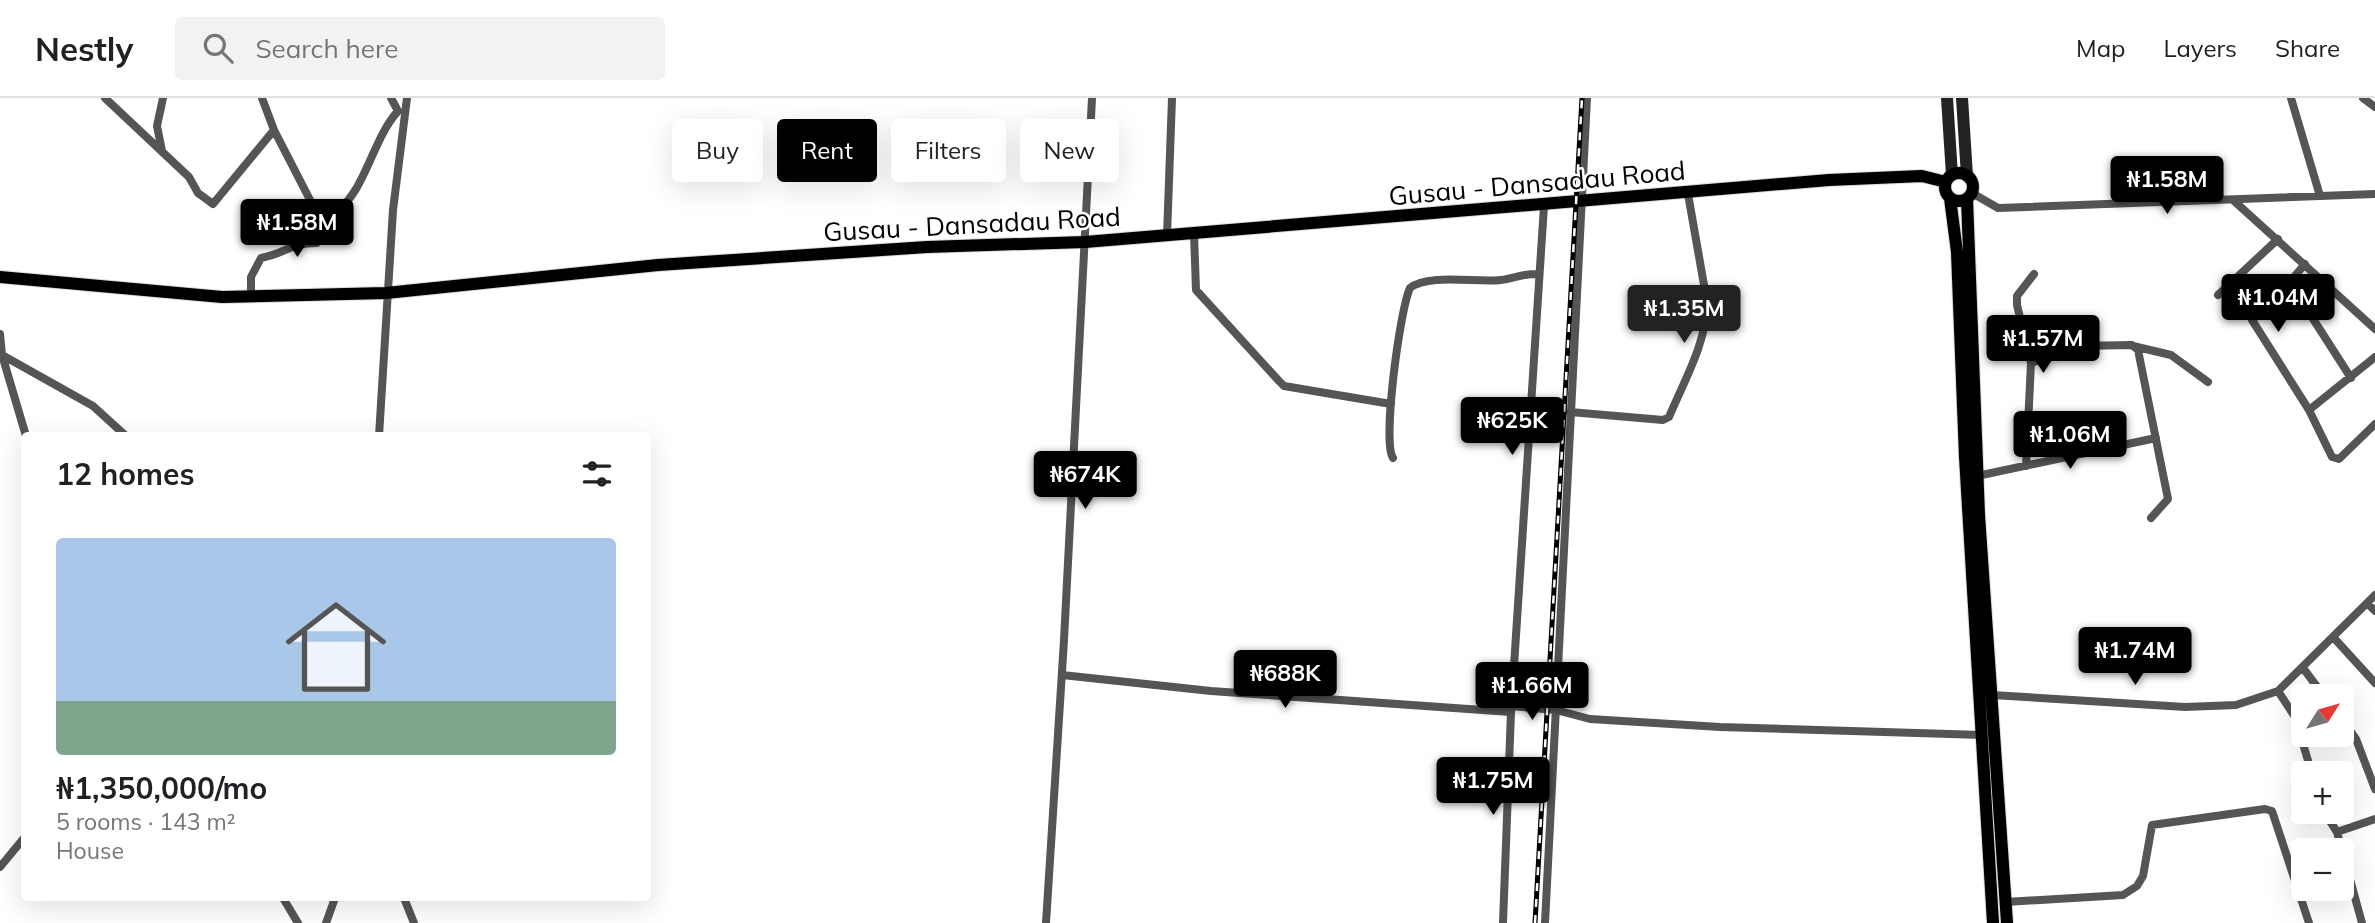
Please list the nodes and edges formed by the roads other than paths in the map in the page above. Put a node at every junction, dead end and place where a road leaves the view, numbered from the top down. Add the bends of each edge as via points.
1 (105, 98) edge
2 (163, 98) edge
3 (262, 98) edge
4 (391, 98) edge
5 (1092, 98) edge
6 (1172, 98) edge
7 (1587, 98) edge
8 (1947, 98) edge
9 (1962, 98) edge
10 (2291, 98) edge
11 (407, 101) edge
12 (274, 130) junction
13 (162, 151) junction
14 (1967, 176) junction
15 (1949, 178) junction
16 (1688, 194) junction
17 (2375, 194) edge
18 (1969, 196) junction
19 (2320, 196) junction
20 (1950, 198) junction
21 (2233, 200) junction
22 (1583, 203) junction
23 (1544, 206) junction
24 (325, 229) junction
25 (1194, 234) junction
26 (1167, 236) junction
27 (2278, 239) junction
28 (1085, 242) junction
29 (2305, 264) junction
30 (1539, 274) junction
31 (2034, 274) dead end
32 (0, 278) edge
33 (2324, 280) junction
34 (386, 293) junction
35 (251, 294) junction
36 (2217, 295) dead end
37 (2374, 326) edge
38 (0, 334) edge
39 (2133, 346) junction
40 (2, 355) junction
41 (2375, 358) edge
42 (2031, 363) junction
43 (2351, 378) junction
44 (2208, 382) dead end
45 (1391, 404) junction
46 (2308, 410) junction
47 (1570, 412) junction
48 (2375, 424) edge
49 (25, 432) edge
50 (122, 432) edge
51 (379, 432) edge
52 (2156, 438) junction
53 (1393, 458) dead end
54 (2026, 466) junction
55 (1977, 476) junction
56 (2151, 518) dead end
57 (2375, 595) edge
58 (2367, 603) junction
59 (2375, 611) edge
60 (2334, 638) junction
61 (2302, 668) junction
62 (1062, 675) junction
63 (2375, 682) edge
64 (2315, 684) edge
65 (2278, 691) junction
66 (1992, 695) junction
67 (1511, 708) junction
68 (1556, 710) junction
69 (1982, 735) junction
70 (2354, 736) edge
71 (2308, 761) edge
72 (2375, 789) edge
73 (2375, 819) edge
74 (2332, 824) edge
75 (2337, 832) junction
76 (21, 842) edge
77 (0, 867) edge
78 (285, 901) edge
79 (334, 901) edge
80 (405, 901) edge
81 (2006, 902) junction
82 (298, 923) edge
83 (326, 923) edge
84 (414, 923) edge
85 (1046, 923) edge
86 (1503, 923) edge
87 (1545, 923) edge
88 (1993, 923) edge
89 (2007, 923) edge
90 (2309, 923) edge
91 (2362, 923) edge

1 - 13 street
2 - 13 street via 157,126
3 - 12 street
4 - 11 street
4 - 24 street via 398,111 386,125 356,189
5 - 28 street
6 - 26 street
7 - 22 street
8 - 15 main road
9 - 14 main road
10 - 19 street
11 - 34 street
12 - 13 street via 213,204
12 - 24 street
14 - 15 main road
14 - 18 main road via 1973,186
15 - 16 main road, Gusau - Dansadau Road via 1829,180
15 - 20 main road via 1945,191
16 - 22 main road, Gusau - Dansadau Road
16 - 47 street via 1707,318 1669,417
17 - 19 street
18 - 20 main road via 1959,201
18 - 21 street via 1998,208
18 - 55 main road
19 - 21 street
20 - 69 main road via 1956,234
21 - 27 street
22 - 23 main road, Gusau - Dansadau Road
22 - 47 street
23 - 25 main road, Gusau - Dansadau Road
23 - 30 street
24 - 35 street via 317,243 295,243 277,255 261,258 251,277
25 - 26 main road, Gusau - Dansadau Road
25 - 45 street via 1196,290 1279,382
26 - 28 main road, Gusau - Dansadau Road
27 - 29 street
27 - 36 street
28 - 34 main road, Gusau - Dansadau Road via 927,247 658,265
28 - 62 street
29 - 33 street
29 - 46 street via 2252,320
30 - 45 street via 1503,280 1422,281 1410,288
30 - 67 street
31 - 42 street via 2017,296
32 - 35 main road, Gusau - Dansadau Road via 222,297
33 - 37 street
33 - 43 street via 2308,299 2308,311
34 - 35 main road, Gusau - Dansadau Road
34 - 51 street
38 - 40 street
39 - 42 street via 2078,346
39 - 44 street via 2171,355
39 - 52 street via 2138,350
40 - 49 street
40 - 50 street via 93,406
41 - 43 street
42 - 54 street
43 - 46 street
45 - 53 street via 1388,442
46 - 48 street via 2332,457 2339,459
47 - 68 street
52 - 54 street
52 - 56 street via 2168,499
54 - 55 street
55 - 66 main road
57 - 58 street
58 - 59 street
58 - 60 street
60 - 61 street
60 - 63 street
61 - 64 street
61 - 65 street
62 - 67 street via 1211,691
62 - 85 street
65 - 66 street via 2236,705 2185,707
65 - 71 street via 2295,717
66 - 81 main road
67 - 68 street
67 - 86 street
68 - 69 street via 1590,719 1720,727
68 - 87 street
69 - 88 main road
70 - 72 street
73 - 75 street
74 - 75 street
75 - 91 street
76 - 77 street
78 - 82 street
79 - 83 street
80 - 84 street
81 - 89 main road
81 - 90 street via 2123,895 2143,876 2152,825 2266,809 2272,811

